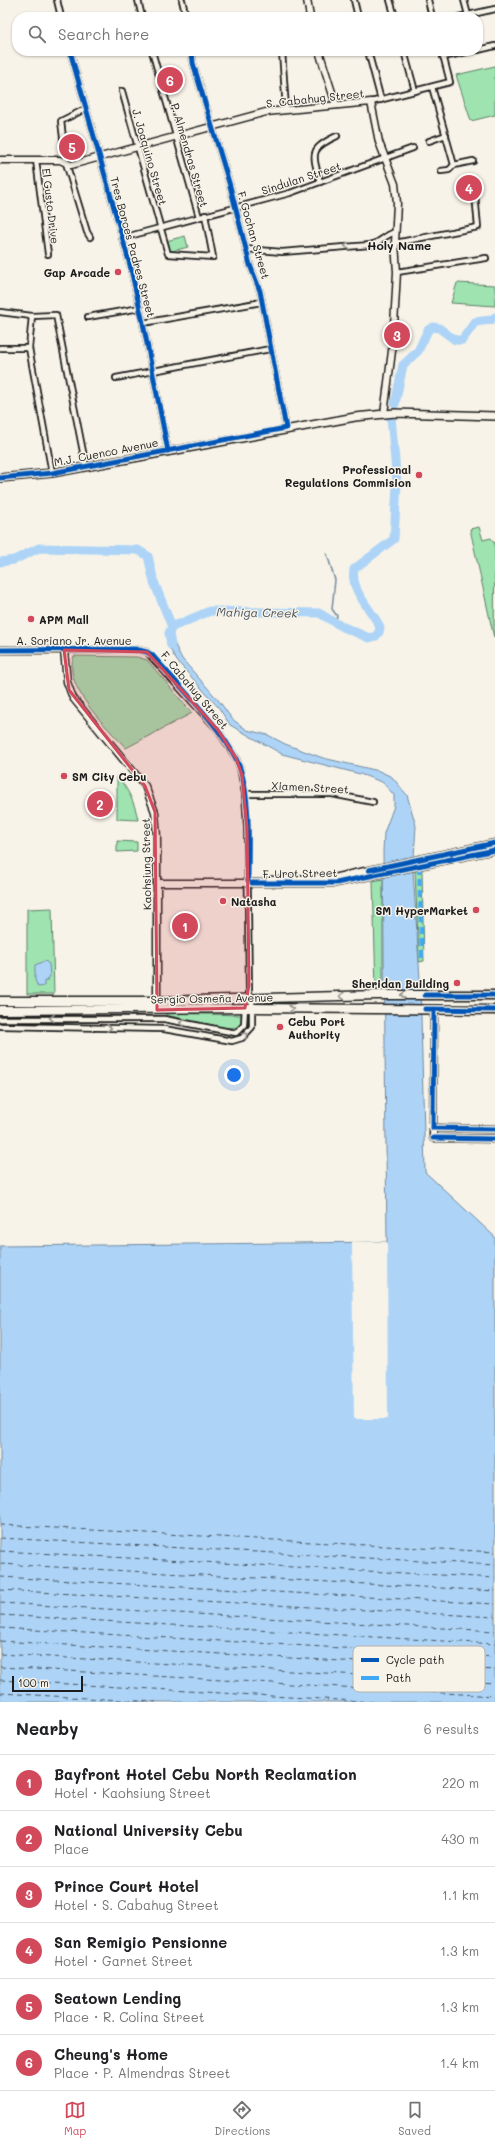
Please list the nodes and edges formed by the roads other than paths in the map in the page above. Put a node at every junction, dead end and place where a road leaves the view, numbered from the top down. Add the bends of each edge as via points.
1 (57, 0) edge
2 (138, 0) edge
3 (182, 0) edge
4 (307, 0) edge
5 (354, 0) edge
6 (390, 0) edge
7 (428, 0) edge
8 (464, 0) edge
9 (495, 9) edge
10 (60, 12) edge
11 (141, 12) edge
12 (185, 12) edge
13 (309, 12) edge
14 (357, 12) edge
15 (394, 12) edge
16 (431, 12) edge
17 (467, 12) edge
18 (482, 12) edge
19 (495, 46) edge
20 (483, 49) edge
21 (71, 56) edge
22 (153, 56) edge
23 (192, 56) edge
24 (282, 56) edge
25 (321, 56) edge
26 (369, 56) edge
27 (406, 56) edge
28 (448, 56) edge
29 (443, 57) joint
30 (432, 87) junction
31 (122, 91) dead end
32 (416, 91) junction
33 (381, 100) junction
34 (371, 102) junction
35 (336, 105) junction
36 (86, 109) junction
37 (286, 109) junction
38 (212, 125) junction
39 (174, 135) junction
40 (446, 135) junction
41 (338, 136) dead end
42 (429, 141) dead end
43 (137, 146) junction
44 (414, 148) dead end
45 (99, 157) junction
46 (386, 158) junction
47 (0, 160) edge
48 (36, 160) junction
49 (473, 161) dead end
50 (66, 163) junction
51 (454, 165) junction
52 (441, 171) dead end
53 (320, 182) junction
54 (474, 184) dead end
55 (236, 207) junction
56 (205, 215) junction
57 (199, 217) junction
58 (160, 228) junction
59 (396, 232) junction
60 (90, 237) dead end
61 (122, 238) junction
62 (395, 243) junction
63 (246, 249) junction
64 (48, 254) dead end
65 (486, 258) dead end
66 (398, 272) junction
67 (262, 302) junction
68 (140, 308) junction
69 (0, 312) edge
70 (32, 316) junction
71 (88, 317) dead end
72 (144, 323) junction
73 (0, 348) edge
74 (29, 348) junction
75 (270, 349) junction
76 (153, 372) junction
77 (116, 378) dead end
78 (389, 413) junction
79 (495, 416) edge
80 (286, 428) junction
81 (168, 451) junction
82 (86, 467) junction
83 (52, 473) junction
84 (0, 480) edge
85 (0, 650) edge
86 (64, 650) junction
87 (147, 652) joint
88 (245, 794) junction
89 (373, 802) dead end
90 (495, 843) edge
91 (495, 850) edge
92 (328, 880) junction
93 (157, 883) junction
94 (248, 883) junction
95 (495, 995) edge
96 (0, 1001) edge
97 (156, 1001) junction
98 (249, 1002) junction
99 (434, 1009) junction
100 (0, 1010) edge
101 (157, 1010) junction
102 (495, 1010) edge
103 (0, 1019) edge
104 (0, 1026) edge
105 (433, 1128) junction
106 (495, 1129) edge
107 (495, 1139) edge

1 - 10 street
2 - 11 street
3 - 12 street
4 - 13 street
5 - 14 street
6 - 15 street
7 - 16 street
8 - 17 street
9 - 18 street
19 - 20 street
21 - 36 street, Tres Borces Padres Street
22 - 39 street, P. Almendras Street
23 - 38 street, F. Gochan Street
24 - 37 street
25 - 35 street
26 - 33 street
27 - 32 street
28 - 29 street
29 - 30 street via 450,82
30 - 32 street
30 - 40 street
31 - 43 street, J. Joaquino Street
32 - 33 street
33 - 34 street
34 - 35 street, S. Cabahug Street
34 - 46 street, S. Cabahug Street via 379,142
35 - 37 street, S. Cabahug Street
36 - 45 street, Tres Borces Padres Street
36 - 50 street via 61,120
37 - 38 street, S. Cabahug Street
38 - 39 street, S. Cabahug Street
38 - 55 street, F. Gochan Street
39 - 43 street, S. Cabahug Street
39 - 57 street, P. Almendras Street
40 - 42 street
40 - 51 street
41 - 53 street via 316,149 315,160
43 - 45 street, S. Cabahug Street
43 - 58 street, J. Joaquino Street
44 - 46 street, Sindulan Street
45 - 50 street, S. Cabahug Street via 71,165
45 - 61 street, Tres Borces Padres Street
46 - 53 street, Sindulan Street
46 - 59 street, S. Cabahug Street via 395,184
47 - 48 street, S. Cabahug Street
48 - 50 street, S. Cabahug Street via 60,160
48 - 64 street, El Gusto Drive
49 - 51 street
50 - 60 street
51 - 52 street via 449,170
53 - 55 street, Sindulan Street
54 - 62 street via 478,227
55 - 56 street, Sindulan Street
55 - 63 street, F. Gochan Street
56 - 57 street, Sindulan Street
56 - 58 street, J. Joaquino Street via 213,256 211,258 168,254
57 - 58 street, Sindulan Street
58 - 61 street, Sindulan Street
59 - 62 street, S. Cabahug Street
59 -> 63 street via 379,243 370,245 282,252
61 - 68 street, Tres Borces Padres Street
62 - 66 street, S. Cabahug Street
63 - 67 street, F. Gochan Street
65 - 66 street
66 - 78 street, S. Cabahug Street
67 - 72 street
67 - 75 street, F. Gochan Street
68 - 71 street
68 - 72 street, Tres Borces Padres Street
69 - 70 street
70 - 74 street
70 - 82 street via 56,315
72 - 76 street, Tres Borces Padres Street
73 - 74 street
74 - 83 street
75 - 76 street
75 - 80 street, F. Gochan Street
76 - 77 street
76 - 81 street, Tres Borces Padres Street
78 - 79 main road, M.J. Cuenco Avenue
78 - 80 main road, M.J. Cuenco Avenue
80 - 81 main road, M.J. Cuenco Avenue
81 - 82 main road, M.J. Cuenco Avenue
82 - 83 main road, M.J. Cuenco Avenue
83 - 84 main road, M.J. Cuenco Avenue
85 - 86 street, A. Soriano Jr. Avenue
86 - 87 street, A. Soriano Jr. Avenue via 135,649
86 - 93 street, Kaohsiung Street via 67,682 74,698 145,786 152,800 157,836
87 - 88 street, F. Cabahug Street via 218,730 236,758
88 - 89 street, Xiamen Street via 332,794
88 - 94 street, F. Cabahug Street
90 - 92 street, F. Urot Street
91 - 92 street, F. Urot Street via 380,874
92 - 94 street, F. Urot Street
93 - 94 street, F. Urot Street
93 - 97 street, Kaohsiung Street
94 - 98 street, F. Cabahug Street
95 -> 98 highway, Sergio Osmeña Avenue via 382,995
96 - 97 highway, Sergio Osmeña Avenue
97 - 98 highway, Sergio Osmeña Avenue
97 - 101 street, Kaohsiung Street
98 -> 99 highway, Sergio Osmeña Avenue
98 - 101 highway, Sergio Osmeña Avenue
98 -> 103 street via 244,1025 236,1033 164,1019
104 -> 98 street via 164,1029 232,1041 248,1034 252,1027
99 - 102 highway, Sergio Osmeña Avenue
99 - 105 street
100 - 101 highway, Sergio Osmeña Avenue
105 - 106 street
105 - 107 street via 433,1138

